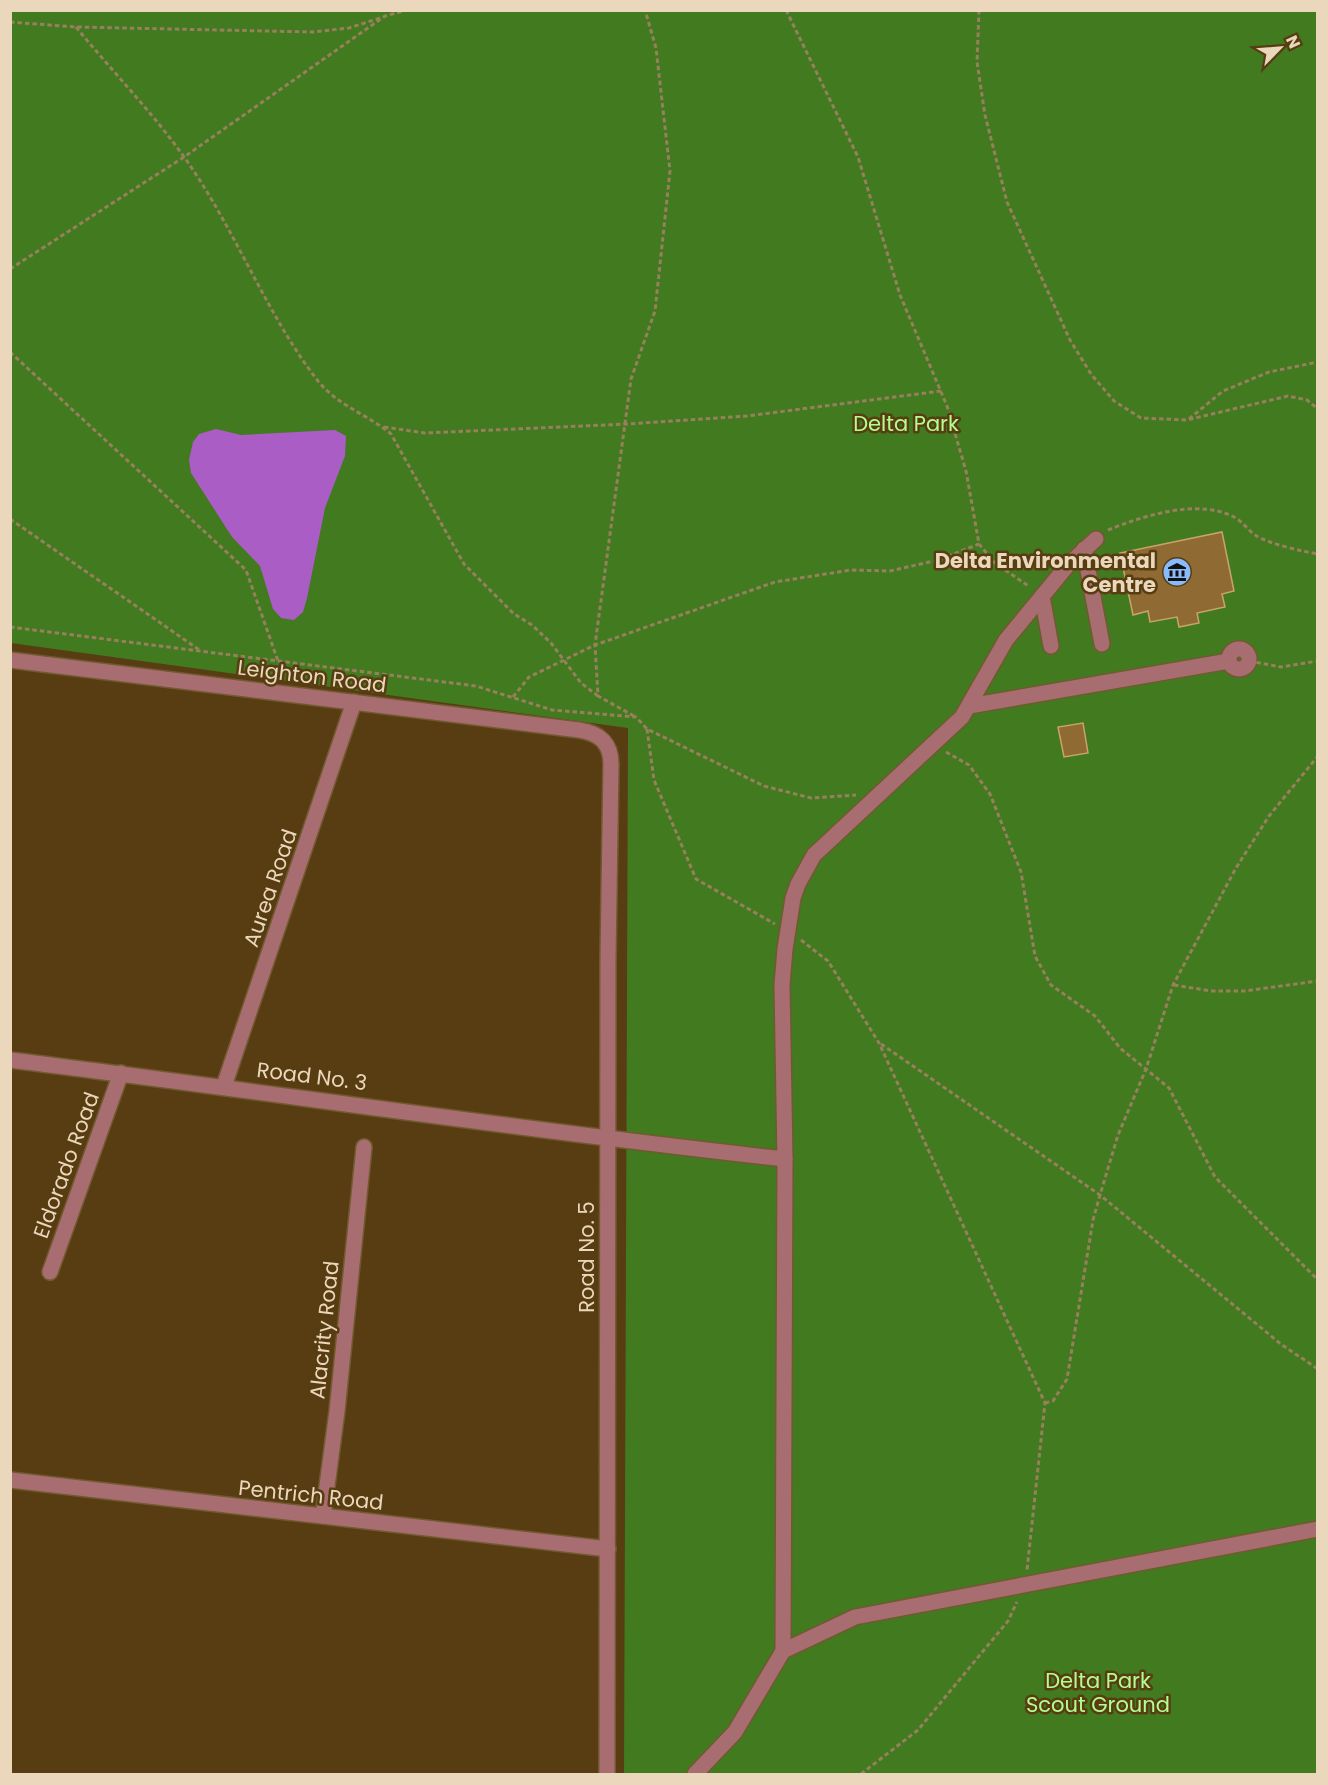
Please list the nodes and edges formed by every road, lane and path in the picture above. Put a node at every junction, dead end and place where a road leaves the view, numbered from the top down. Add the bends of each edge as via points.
1 (407, 10) edge
2 (645, 10) edge
3 (786, 10) edge
4 (979, 10) edge
5 (385, 16) junction
6 (10, 22) edge
7 (76, 27) junction
8 (184, 157) junction
9 (10, 269) edge
10 (10, 352) edge
11 (1317, 362) edge
12 (941, 391) junction
13 (1317, 409) edge
14 (1187, 420) junction
15 (627, 424) junction
16 (383, 427) junction
17 (10, 519) edge
18 (979, 544) junction
19 (1090, 544) junction
20 (1317, 554) edge
21 (1042, 596) junction
22 (1102, 644) dead end
23 (595, 645) junction
24 (1051, 646) dead end
25 (201, 651) dead end
26 (10, 660) edge
27 (566, 660) junction
28 (278, 661) dead end
29 (1249, 661) joint
30 (1317, 661) edge
31 (598, 696) junction
32 (513, 697) dead end
33 (354, 702) junction
34 (969, 706) junction
35 (636, 717) dead end
36 (647, 729) dead end
37 (604, 741) joint
38 (931, 744) junction
39 (1317, 756) edge
40 (787, 930) junction
41 (1317, 981) edge
42 (1173, 985) junction
43 (879, 1043) junction
44 (10, 1060) edge
45 (1146, 1069) junction
46 (121, 1073) junction
47 (224, 1086) junction
48 (608, 1140) junction
49 (364, 1147) dead end
50 (785, 1160) junction
51 (1100, 1195) junction
52 (50, 1272) dead end
53 (1317, 1280) edge
54 (1317, 1369) edge
55 (1046, 1403) junction
56 (10, 1480) edge
57 (322, 1516) junction
58 (1317, 1529) edge
59 (608, 1550) junction
60 (1025, 1584) junction
61 (783, 1651) junction
62 (607, 1774) edge
63 (695, 1774) edge
64 (861, 1774) edge

1 - 5 path
2 - 15 path via 656,48 670,171 655,311 631,379
3 - 12 path via 858,157 900,295
4 - 14 path via 976,62 995,159 1007,202 1070,340 1114,401 1141,418
5 - 7 path via 349,28 313,32
5 - 8 path
6 - 7 path
7 - 8 path
8 - 9 path
8 - 16 path via 318,381 339,403
10 - 28 path via 246,570
11 - 14 path via 1269,372 1223,391
12 - 15 path via 747,416
12 - 18 path via 966,471
13 - 14 path via 1307,400 1288,396
15 - 16 path via 425,433
15 - 23 path
16 - 27 path via 391,434 464,564
17 - 25 path
18 - 21 path via 995,563
18 - 23 path via 939,560 890,571 851,570 775,582
19 - 20 path via 1106,530 1141,517 1205,510 1234,517 1257,537
19 - 21 street
19 - 22 street
21 - 24 street
21 - 34 street via 997,652
23 - 27 path
23 - 31 path
26 - 33 street, Leighton Road
27 - 31 path via 581,683
27 - 32 path via 529,677
29 - 30 path via 1281,667
29 - 34 street via 1246,651 1237,649 1231,652 1229,661
31 - 35 path
33 - 37 street, Leighton Road via 579,730
33 - 47 street, Aurea Road
34 - 38 street
36 - 40 path via 654,780 696,879
37 - 48 street, Road No. 5 via 611,758
38 - 40 street via 814,855 798,884
38 - 45 path via 969,765 990,794 1021,872 1035,956 1051,985 1095,1016 1120,1048
39 - 42 path via 1252,842
40 - 43 path via 828,961
40 - 50 street via 782,985
41 - 42 path via 1244,991
42 - 45 path
43 - 51 path
43 - 55 path
44 - 46 street, Road No. 3
45 - 51 path via 1118,1135
45 - 53 path via 1169,1088 1215,1177
46 - 47 street, Road No. 3
46 - 52 street, Eldorado Road
47 - 48 street, Road No. 3
48 - 50 street, Road No. 3
48 - 59 street, Road No. 5
49 - 57 street, Alacrity Road
50 - 61 street
51 - 54 path via 1282,1345
51 - 55 path via 1067,1379 1053,1401
55 - 60 path
56 - 57 street, Pentrich Road
57 - 59 street, Pentrich Road
58 - 60 street
59 - 62 street, Road No. 5
60 - 61 street via 855,1617
60 - 64 path via 1008,1621 918,1730
61 - 63 street via 735,1732

